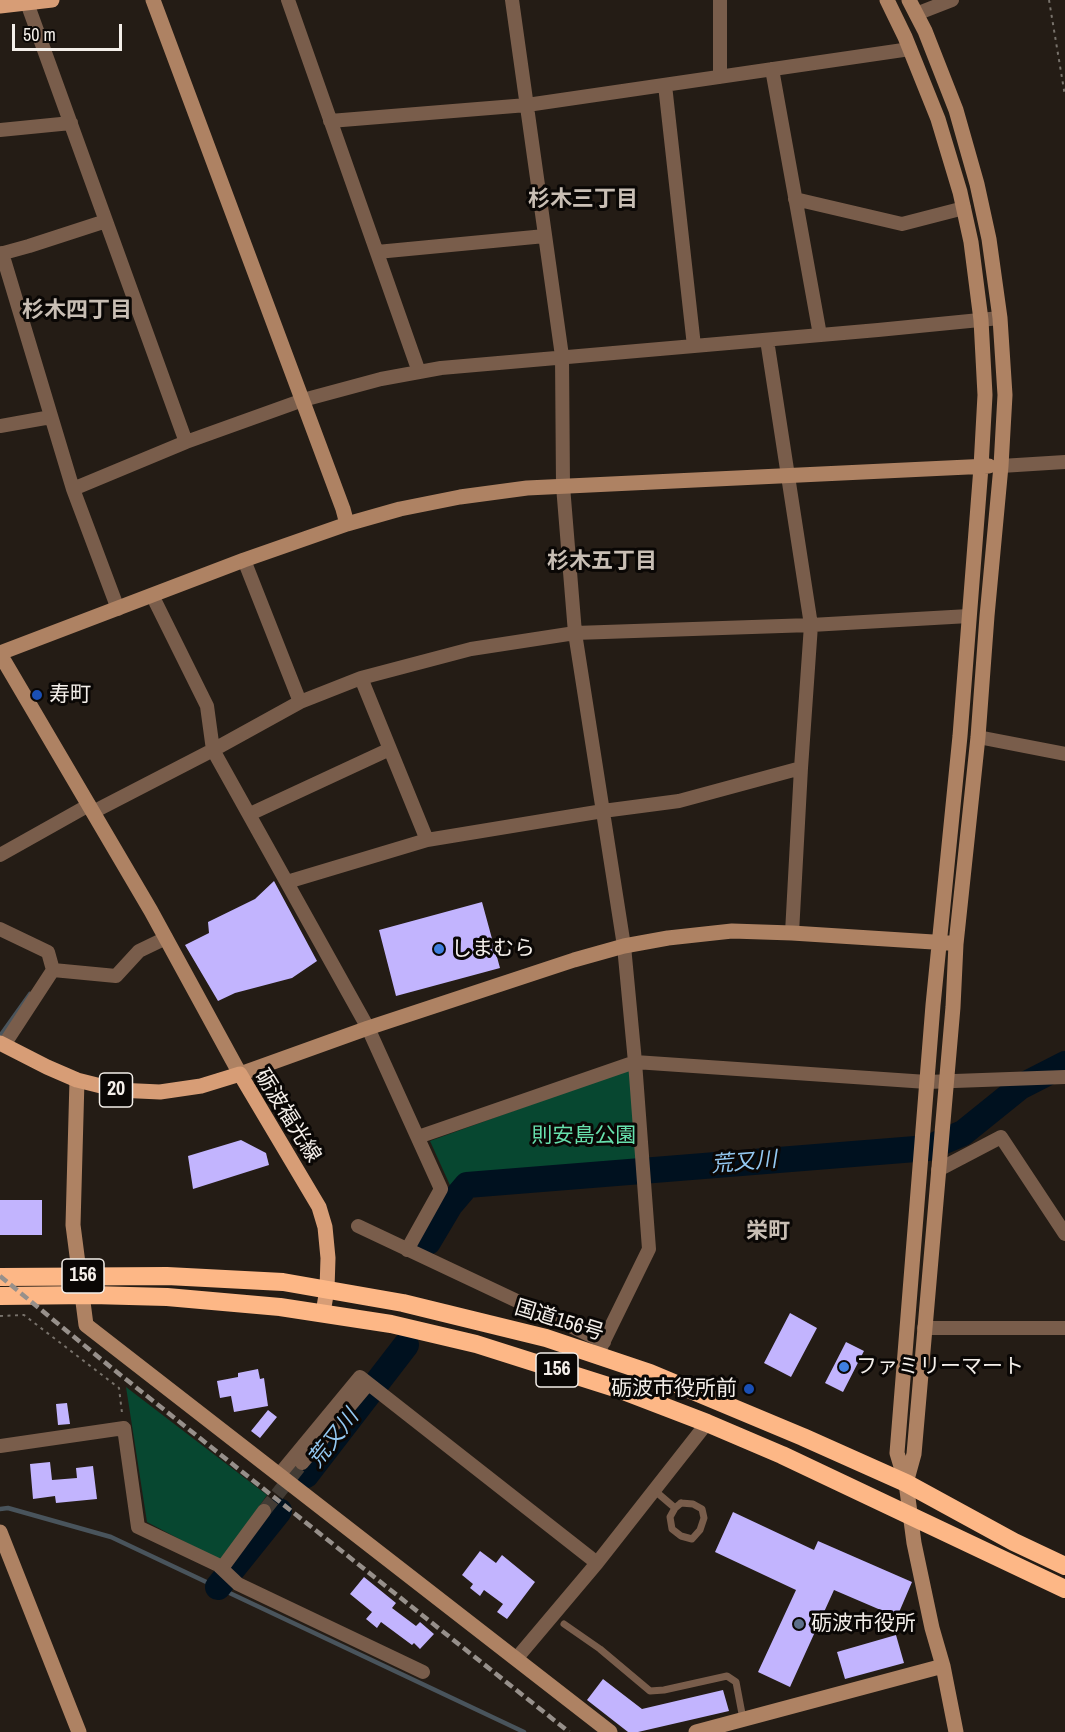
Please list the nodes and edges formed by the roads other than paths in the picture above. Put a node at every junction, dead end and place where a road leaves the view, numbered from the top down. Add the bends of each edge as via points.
1 (52, 0) edge
2 (153, 0) edge
3 (288, 0) edge
4 (512, 0) edge
5 (720, 0) edge
6 (887, 0) edge
7 (909, 0) edge
8 (952, 0) edge
9 (27, 1) edge
10 (0, 6) edge
11 (916, 14) junction
12 (910, 49) junction
13 (772, 69) junction
14 (720, 77) junction
15 (665, 85) junction
16 (527, 105) junction
17 (330, 121) junction
18 (71, 123) junction
19 (0, 130) edge
20 (795, 199) junction
21 (964, 208) junction
22 (106, 221) junction
23 (545, 236) junction
24 (377, 252) junction
25 (1, 254) edge
26 (1000, 318) junction
27 (981, 320) junction
28 (820, 335) junction
29 (766, 340) junction
30 (694, 346) junction
31 (562, 356) junction
32 (419, 372) junction
33 (303, 400) junction
34 (51, 417) junction
35 (0, 426) edge
36 (186, 442) junction
37 (1065, 462) edge
38 (1001, 466) junction
39 (981, 467) junction
40 (789, 475) junction
41 (562, 486) junction
42 (73, 489) junction
43 (346, 524) junction
44 (244, 560) junction
45 (152, 595) junction
46 (118, 609) junction
47 (969, 616) junction
48 (811, 625) junction
49 (575, 633) junction
50 (0, 653) edge
51 (361, 678) junction
52 (300, 702) junction
53 (978, 737) junction
54 (390, 749) junction
55 (213, 750) junction
56 (1065, 754) edge
57 (801, 768) junction
58 (91, 808) junction
59 (603, 811) junction
60 (249, 814) junction
61 (427, 840) junction
62 (0, 855) edge
63 (287, 882) junction
64 (0, 929) edge
65 (792, 933) junction
66 (166, 938) junction
67 (939, 943) junction
68 (956, 944) junction
69 (624, 946) junction
70 (53, 970) junction
71 (368, 1028) junction
72 (2, 1044) edge
73 (635, 1062) junction
74 (240, 1074) junction
75 (1065, 1077) edge
76 (77, 1080) junction
77 (927, 1082) junction
78 (946, 1082) junction
79 (418, 1137) junction
80 (938, 1170) junction
81 (358, 1226) dead end
82 (1065, 1234) edge
83 (406, 1250) junction
84 (0, 1277) edge
85 (327, 1289) junction
86 (0, 1296) edge
87 (323, 1313) junction
88 (924, 1328) junction
89 (1065, 1328) edge
90 (601, 1349) junction
91 (368, 1384) junction
92 (707, 1423) junction
93 (0, 1446) edge
94 (302, 1464) tunnel mouth
95 (279, 1475) junction
96 (906, 1483) junction
97 (654, 1490) junction
98 (675, 1508) junction
99 (264, 1511) tunnel mouth
100 (911, 1517) junction
101 (0, 1532) edge
102 (597, 1563) junction
103 (1065, 1566) edge
104 (222, 1568) junction
105 (1065, 1589) edge
106 (564, 1624) dead end
107 (516, 1659) junction
108 (943, 1666) junction
109 (423, 1672) dead end
110 (744, 1726) edge
111 (79, 1732) edge
112 (610, 1732) edge
113 (696, 1732) edge
114 (956, 1732) edge

1 - 9 main road
2 - 33 street
3 - 17 street
4 - 16 street
5 - 14 street
6 - 12 street
7 - 11 street
8 - 11 street
9 - 10 main road
9 - 18 street
11 - 26 street via 956,110 977,184
12 - 13 street
12 - 21 street via 938,119
13 - 14 street
13 - 20 street
14 - 15 street
15 - 16 street
15 - 30 street
16 - 17 street
16 - 23 street
17 - 24 street
18 - 19 street
18 - 22 street
20 - 21 street via 902,224
20 - 28 street
21 - 27 street
22 - 25 street
22 - 36 street
23 - 24 street
23 - 31 street
24 - 32 street
25 - 34 street
26 - 27 street
26 - 38 street via 1005,395
27 - 28 street
27 - 39 street via 985,395
28 - 29 street
29 - 30 street
29 - 40 street
30 - 31 street
31 - 32 street
31 - 41 street
32 - 33 street
33 - 36 street
33 - 43 street
34 - 35 street
34 - 42 street
36 - 42 street
37 - 38 street
38 - 39 street
38 - 53 street
39 - 40 street
39 - 47 street
40 - 41 street
40 - 48 street
41 - 43 street via 460,497
41 - 49 street
42 - 46 street
43 - 44 street
44 - 45 street
44 - 52 street
45 - 46 street
45 - 55 street via 207,706
46 - 50 street
47 - 48 street
47 - 67 street
48 - 49 street
48 - 57 street
49 - 51 street via 471,649
49 - 59 street
50 - 58 street
51 - 52 street
51 - 54 street
52 - 55 street
53 - 56 street
53 - 68 street
54 - 60 street
54 - 61 street
55 - 58 street
55 - 60 street
57 - 59 street via 679,801
57 - 65 street
58 - 62 street
58 - 66 street
59 - 61 street
59 - 69 street
60 - 63 street
61 - 63 street
63 - 71 street
64 - 70 street via 48,952
65 - 67 street
65 - 69 street via 732,931
66 - 70 street via 139,951 116,976
66 - 74 street
67 - 68 street
67 - 77 street
68 - 78 street
69 - 71 street
69 - 73 street
70 - 72 street
71 - 74 street
71 - 79 street
72 - 76 main road, 砺波福光線 / 20
73 - 77 street
73 - 79 street
73 - 90 street via 649,1249
74 - 76 main road, 砺波福光線 / 20 via 201,1086 160,1092 117,1090
74 - 85 main road, 砺波福光線 via 319,1207 326,1227
75 - 78 street
76 - 95 street via 73,1226 86,1325
77 - 78 street
77 - 96 street via 897,1453
78 - 80 street
79 - 83 street via 441,1189
80 - 82 street via 1001,1137
80 - 88 street
81 - 83 street
83 - 90 street
84 - 85 highway, 国道156号 / 156 via 166,1276 283,1282
85 - 87 main road, 砺波福光線
85 - 90 highway, 国道156号 / 156
86 - 87 highway, 156 via 167,1297
87 - 92 highway, 156 via 476,1344 621,1390
88 - 89 street
88 - 96 street via 914,1454
90 - 96 highway, 国道156号 / 156
91 - 94 street
91 - 95 street via 360,1377
91 - 102 street
92 - 97 street
92 - 100 highway, 156
93 - 104 street via 124,1428 138,1527
95 - 107 street
96 - 100 street
96 - 103 highway, 国道156号 / 156
97 - 98 lane
97 - 102 street
98 - 98 lane via 670,1517 672,1528 692,1539 700,1530 702,1509 681,1503
99 - 104 street
100 - 105 highway, 156
100 - 108 street
101 - 111 street
102 - 107 street
104 - 109 street via 238,1584
106 - 110 lane via 650,1691 727,1676 736,1682
107 - 112 street
108 - 110 street
108 - 114 street
110 - 113 street

